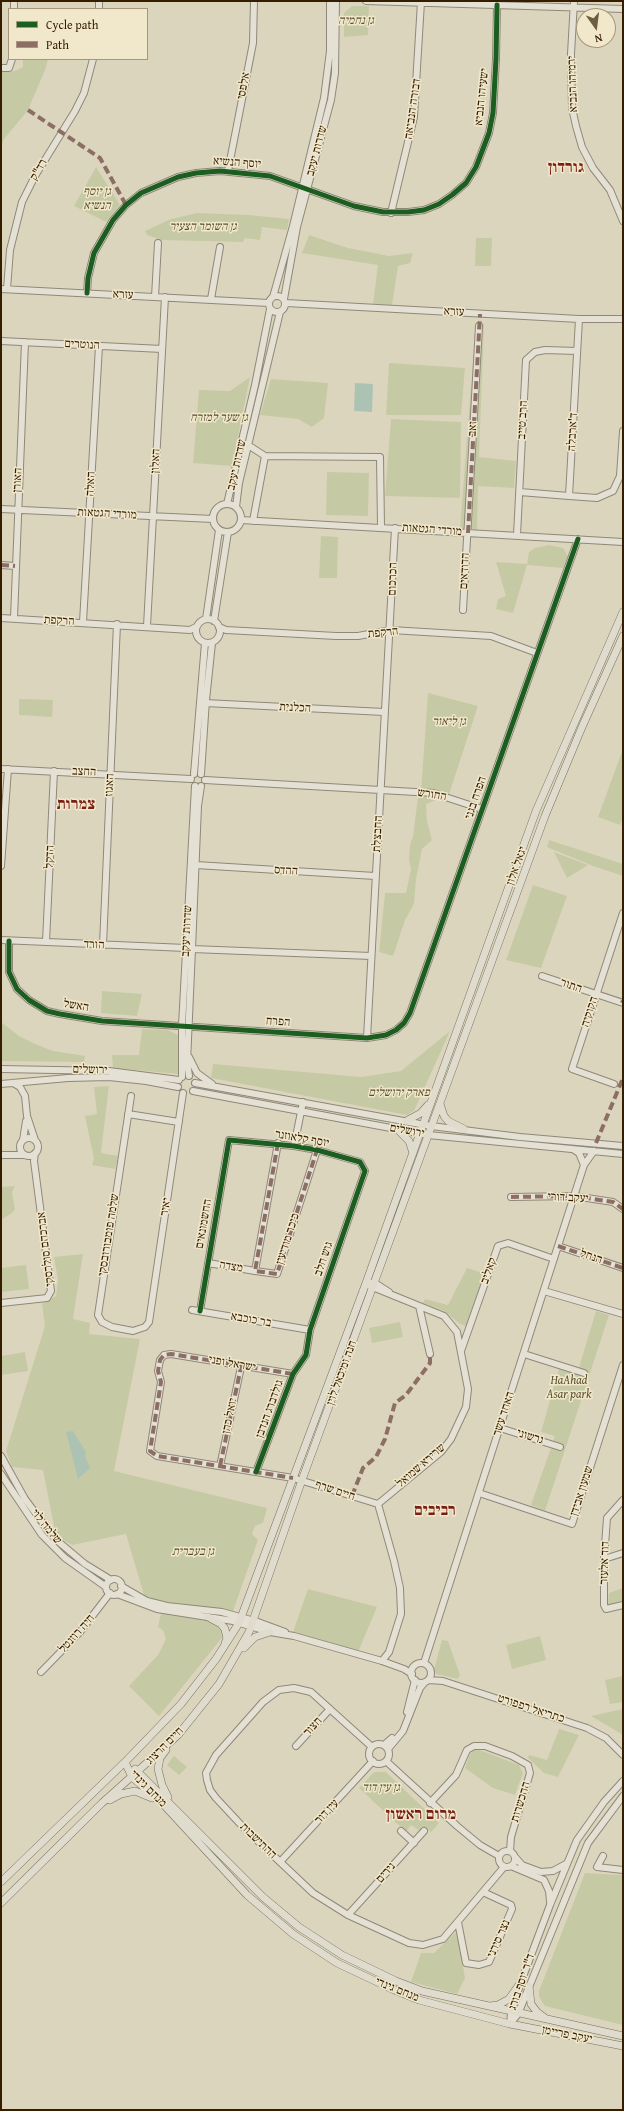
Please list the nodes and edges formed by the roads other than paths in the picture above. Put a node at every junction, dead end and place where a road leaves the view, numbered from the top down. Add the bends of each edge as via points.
1 (254, 1) edge
2 (330, 1) edge
3 (336, 1) edge
4 (366, 1) edge
5 (422, 2) junction
6 (574, 4) edge
7 (497, 5) junction
8 (623, 10) edge
9 (12, 60) edge
10 (93, 60) edge
11 (1, 68) edge
12 (228, 171) junction
13 (305, 187) junction
14 (391, 213) junction
15 (623, 221) edge
16 (158, 243) dead end
17 (220, 247) dead end
18 (4, 289) edge
19 (87, 293) junction
20 (155, 297) junction
21 (165, 297) junction
22 (273, 297) junction
23 (211, 299) junction
24 (285, 301) junction
25 (269, 306) junction
26 (280, 312) junction
27 (579, 319) junction
28 (623, 319) edge
29 (479, 326) dead end
30 (1, 341) edge
31 (25, 342) junction
32 (99, 346) junction
33 (162, 349) junction
34 (577, 351) junction
35 (623, 431) edge
36 (248, 445) junction
37 (265, 456) junction
38 (622, 466) edge
39 (520, 492) junction
40 (569, 496) junction
41 (227, 504) junction
42 (236, 507) junction
43 (1, 509) edge
44 (17, 510) junction
45 (89, 514) junction
46 (153, 517) junction
47 (213, 519) junction
48 (241, 520) junction
49 (253, 521) junction
50 (381, 527) junction
51 (395, 528) junction
52 (220, 530) junction
53 (228, 532) junction
54 (468, 533) junction
55 (516, 535) junction
56 (578, 539) junction
57 (623, 542) edge
58 (1, 565) edge
59 (15, 566) junction
60 (463, 610) dead end
61 (623, 612) edge
62 (1, 618) edge
63 (14, 618) junction
64 (206, 619) junction
65 (214, 621) junction
66 (83, 622) junction
67 (117, 624) junction
68 (147, 626) junction
69 (219, 627) junction
70 (196, 630) junction
71 (226, 630) junction
72 (391, 630) junction
73 (220, 635) junction
74 (623, 636) edge
75 (205, 643) junction
76 (212, 643) junction
77 (538, 653) junction
78 (205, 703) junction
79 (384, 712) junction
80 (4, 769) edge
81 (54, 771) junction
82 (111, 773) junction
83 (195, 776) junction
84 (200, 784) junction
85 (380, 790) junction
86 (482, 809) junction
87 (3, 816) edge
88 (1, 859) edge
89 (196, 865) junction
90 (1, 866) edge
91 (375, 876) junction
92 (623, 913) edge
93 (1, 940) edge
94 (9, 941) junction
95 (46, 942) junction
96 (103, 945) junction
97 (189, 948) junction
98 (371, 956) junction
99 (542, 976) dead end
100 (596, 994) junction
101 (623, 1003) edge
102 (185, 1026) junction
103 (366, 1038) junction
104 (188, 1054) junction
105 (1, 1069) edge
106 (183, 1077) junction
107 (36, 1081) junction
108 (13, 1083) junction
109 (195, 1083) junction
110 (1, 1084) edge
111 (614, 1084) dead end
112 (178, 1087) junction
113 (223, 1088) junction
114 (194, 1090) junction
115 (183, 1093) junction
116 (25, 1096) junction
117 (131, 1096) dead end
118 (432, 1100) junction
119 (303, 1102) junction
120 (440, 1104) junction
121 (301, 1111) junction
122 (128, 1114) junction
123 (27, 1116) junction
124 (406, 1121) junction
125 (179, 1122) junction
126 (423, 1124) junction
127 (431, 1126) junction
128 (397, 1129) junction
129 (464, 1129) junction
130 (424, 1134) junction
131 (23, 1140) junction
132 (35, 1140) junction
133 (229, 1140) joint
134 (278, 1143) junction
135 (20, 1146) junction
136 (294, 1146) junction
137 (623, 1146) edge
138 (571, 1149) junction
139 (317, 1150) junction
140 (594, 1151) junction
141 (414, 1153) junction
142 (35, 1154) junction
143 (623, 1154) edge
144 (3, 1155) edge
145 (25, 1155) junction
146 (584, 1165) junction
147 (365, 1171) joint
148 (574, 1196) junction
149 (511, 1197) dead end
150 (623, 1208) edge
151 (558, 1246) junction
152 (554, 1259) junction
153 (208, 1263) junction
154 (623, 1268) edge
155 (255, 1271) junction
156 (366, 1283) junction
157 (374, 1286) junction
158 (544, 1291) junction
159 (1, 1303) edge
160 (419, 1306) junction
161 (192, 1310) dead end
162 (200, 1311) junction
163 (623, 1314) edge
164 (149, 1322) joint
165 (310, 1330) junction
166 (461, 1351) junction
167 (430, 1354) dead end
168 (524, 1354) junction
169 (306, 1355) joint
170 (623, 1365) edge
171 (241, 1367) junction
172 (584, 1373) dead end
173 (293, 1374) junction
174 (500, 1428) junction
175 (560, 1446) dead end
176 (1, 1456) edge
177 (158, 1456) joint
178 (220, 1466) junction
179 (256, 1472) junction
180 (1, 1474) edge
181 (293, 1478) junction
182 (302, 1480) junction
183 (479, 1493) junction
184 (623, 1501) edge
185 (378, 1504) junction
186 (623, 1553) edge
187 (604, 1560) junction
188 (111, 1580) junction
189 (122, 1586) junction
190 (106, 1587) junction
191 (110, 1593) junction
192 (117, 1594) junction
193 (623, 1605) edge
194 (208, 1617) junction
195 (240, 1620) junction
196 (253, 1624) junction
197 (270, 1632) junction
198 (294, 1636) junction
199 (225, 1646) junction
200 (382, 1662) junction
201 (424, 1664) junction
202 (229, 1667) junction
203 (41, 1672) dead end
204 (413, 1674) junction
205 (428, 1679) junction
206 (330, 1709) junction
207 (178, 1735) junction
208 (296, 1746) dead end
209 (372, 1747) junction
210 (386, 1747) junction
211 (617, 1749) junction
212 (623, 1755) edge
213 (623, 1760) edge
214 (373, 1761) junction
215 (386, 1761) junction
216 (124, 1762) junction
217 (138, 1771) junction
218 (132, 1777) junction
219 (623, 1781) edge
220 (623, 1796) edge
221 (102, 1803) junction
222 (430, 1803) junction
223 (163, 1804) junction
224 (172, 1804) junction
225 (401, 1831) dead end
226 (424, 1831) dead end
227 (414, 1843) junction
228 (510, 1851) junction
229 (499, 1856) junction
230 (603, 1856) dead end
231 (516, 1858) junction
232 (280, 1862) junction
233 (567, 1863) junction
234 (511, 1866) junction
235 (504, 1867) junction
236 (623, 1870) edge
237 (1, 1882) edge
238 (483, 1892) junction
239 (1, 1903) edge
240 (550, 1905) junction
241 (348, 1915) junction
242 (458, 1922) junction
243 (521, 1982) junction
244 (529, 1986) junction
245 (480, 2005) junction
246 (515, 2013) junction
247 (551, 2021) junction
248 (510, 2024) junction
249 (623, 2036) edge
250 (623, 2046) edge

1 - 12 street, אלפסי via 253,43
2 - 13 street, שדרות יעקב via 329,74
3 - 13 street, שדרות יעקב via 331,100
4 - 5 street
5 - 7 street
5 - 14 street, דבורה הנביאה via 414,116
6 - 7 street
6 - 8 street
6 - 15 street, ירמיהו הנביא via 572,108 576,126 582,147 593,168 610,190
7 - 14 street, ישעיהו הנביא via 493,113 489,133 476,167 466,183 439,204 424,210
9 - 11 street via 9,68
10 - 18 street, רד"ק via 84,93 22,202 10,250
12 - 13 street, יוסף הנשיא via 270,176
12 - 19 street, יוסף הנשיא via 178,177 147,190 126,205 96,247
13 - 14 street, ישעיהו הנביא via 354,206
13 - 22 street, שדרות יעקב
13 - 24 street, שדרות יעקב
16 - 20 street
17 - 23 street
18 - 19 street, עזרא
19 - 20 street, עזרא
20 - 21 street, עזרא
21 - 23 street, עזרא
21 - 33 street, האלון
22 - 24 street via 280,296
22 - 25 street
23 - 25 street, עזרא
24 - 26 street via 284,309
24 - 27 street, עזרא
25 - 26 street via 274,312
25 - 41 street, שדרות יעקב via 256,384
26 - 36 street, שדרות יעקב
27 - 28 street, עזרא
27 - 34 street, ד'ארבלה
29 - 54 street, זאב
30 - 31 street, הנוטרים
31 - 32 street, הנוטרים
31 - 44 street, האורן
32 - 33 street, הנוטרים
32 - 45 street, האלה
33 - 46 street, האלון
34 - 39 street, הרב טייב via 545,350 535,352 526,360
34 - 40 street, ד'ארבלה
35 - 38 street
36 - 37 street
36 - 42 street, שדרות יעקב
37 - 49 street
37 - 50 street via 380,457
38 - 40 street via 617,487 609,494 597,498
39 - 40 street
39 - 55 street, הרב טייב
41 - 42 street
41 - 47 street via 215,510
42 - 48 street
43 - 44 street, מורדי הגטאות
44 - 45 street, מורדי הגטאות
44 - 59 street, האורן
45 - 46 street, מורדי הגטאות
45 - 66 street, האלה
46 - 47 street, מורדי הגטאות
46 - 68 street, האלון
47 - 52 street
48 - 49 street, מורדי הגטאות
48 - 53 street via 236,528
49 - 50 street, מורדי הגטאות
50 - 51 street, מורדי הגטאות
51 - 54 street, מורדי הגטאות
51 - 72 street, הכרכום
52 - 53 street
52 - 64 street
53 - 65 street
54 - 55 street, מורדי הגטאות
54 - 60 street, הדודאים
55 - 56 street, מורדי הגטאות
56 - 57 street, מורדי הגטאות
56 - 77 street, הפרח בגני
58 - 59 street
59 - 63 street, האורן
61 - 118 main road, יגאל אלון via 536,811
62 - 63 street, הרקפת
63 - 66 street, הרקפת
64 - 65 street
64 - 70 street
65 - 69 street
66 - 67 street, הרקפת
67 - 68 street, הרקפת
67 - 82 street, האגוז
68 - 70 street, הרקפת
69 - 71 street, הרקפת
69 - 73 street
70 - 75 street via 198,639
71 - 72 street, הרקפת via 358,636
71 - 73 street
72 - 77 street, הרקפת via 491,636
72 - 79 street, החבצלת
73 - 76 street
74 - 120 main road, יגאל אלון via 545,816
75 - 76 street
75 - 83 street
76 - 78 street
77 - 86 street, הפרח בגני
78 - 79 street, הכלנית
78 - 83 street
79 - 85 street, החבצלת
80 - 81 street, החצב
80 - 87 street
81 - 82 street, החצב
81 - 95 street, הדקל
82 - 83 street, החצב
82 - 96 street, האגוז
83 - 84 street
83 - 84 street
84 - 85 street
84 - 89 street, שדרות יעקב
84 - 97 street, שדרות יעקב
85 - 86 street, החורש via 433,793
85 - 91 street, החבצלת
86 - 103 street, הפרח בגני via 410,1013 396,1030
87 - 88 street
88 - 90 street
89 - 91 street, ההדס
89 - 97 street, שדרות יעקב
91 - 98 street, החבצלת
92 - 100 street, הקוקיה
93 - 94 street, הורד
94 - 95 street, הורד
94 - 102 street, האשל via 10,972 17,989 47,1011 102,1021
95 - 96 street, הורד
96 - 97 street, הורד
97 - 98 street, הורד
97 - 102 street, שדרות יעקב
98 - 103 street, החבצלת
99 - 100 street, התור
100 - 101 street, התור
100 - 111 street, הקוקיה via 572,1069
102 - 103 street, הפרח
102 - 104 street, שדרות יעקב
102 - 106 street, שדרות יעקב
104 - 106 street, שדרות יעקב
104 - 113 street via 197,1073
105 - 106 street, ירושלים via 109,1071
106 - 109 street
106 - 112 street
107 - 108 street, ירושלים
107 - 112 street, ירושלים via 108,1078
107 - 116 street via 30,1085
108 - 110 street, ירושלים
108 - 116 street via 20,1087
109 - 113 street, ירושלים
109 - 114 street
112 - 115 street
113 - 119 street, ירושלים
114 - 115 street
114 - 121 street, ירושלים
115 - 125 street, יאיר
116 - 123 street
117 - 122 street, שלמה פומבורובסקי
118 - 124 main road via 421,1113
118 - 126 main road, יגאל אלון
119 - 121 street
119 - 124 street, ירושלים
120 - 127 main road, יגאל אלון
120 - 129 main road via 448,1121
121 - 128 street, ירושלים
121 - 136 street
122 - 125 street
122 - 164 street, שלמה פומבורובסקי via 98,1315 102,1322 112,1327 133,1331 145,1327
123 - 131 street
123 - 132 street
124 - 126 street, ירושלים
125 - 164 street, יאיר
126 - 127 street, ירושלים
126 - 130 main road, חנה ומיכאל לוין
127 - 129 street, ירושלים
127 - 130 main road, חנה ומיכאל לוין
128 - 130 street, ירושלים
128 - 141 main road via 412,1145
129 - 137 street, ירושלים
130 - 138 street, ירושלים
130 - 141 main road, חנה ומיכאל לוין
130 - 157 main road, חנה ומיכאל לוין
131 - 132 street
131 - 135 street
132 - 142 street via 38,1145
133 - 134 street, יוסף קלאוזנר
133 - 153 street, החשמונאים
134 - 136 street, יוסף קלאוזנר
134 - 155 street, כיכר מודיעין
135 - 144 street
135 - 145 street
136 - 139 street, יוסף קלאוזנר
138 - 140 street, ירושלים
138 - 146 street via 579,1153
139 - 147 street, יוסף קלאוזנר via 360,1162
139 - 155 street, כיכר מודיעין via 277,1274
140 - 143 street, ירושלים
140 - 146 street, האחד עשר
141 - 156 main road, חנה ומיכאל לוין
142 - 145 street
142 - 159 street, אברכהם סולרסקי via 51,1291 46,1298
144 - 145 street
146 - 148 street, האחד עשר
147 - 165 street, גוש חלב
148 - 149 street, יעקב דורי
148 - 150 street, יעקב דורי via 613,1202
148 - 151 street, האחד עשר
151 - 152 street, האחד עשר
151 - 154 street, הנחל
152 - 158 street, האחד עשר
152 - 166 street, קאליב via 508,1243 498,1246
153 - 155 street, מצדה
153 - 162 street, החשמונאים
156 - 157 street, שרירא שמואל
156 - 181 main road, חנה ומיכאל לוין
157 - 160 street, שרירא שמואל
157 - 182 main road, חנה ומיכאל לוין
158 - 163 street
158 - 168 street, האחד עשר
160 - 166 street, שרירא שמואל via 444,1316 457,1332
160 - 167 street
161 - 162 street, בר כוכבא
162 - 165 street, בר כוכבא
165 - 169 street, גוש חלב
166 - 185 street, שרירא שמואל via 468,1395 466,1408 451,1439 440,1452
168 - 172 street
168 - 174 street, האחד עשר
169 - 173 street, גולדברג הנדבן
170 - 183 street, שמעון אבידן via 572,1524
171 - 173 street, ישראל ופני
171 - 177 street, ישראל ופני via 164,1355 158,1371 161,1382 150,1451
171 - 178 street, יואל כהן
173 - 179 street, גולדברג הנדבן
174 - 175 street, גרשוני
174 - 183 street, האחד עשר
176 - 188 street, שלמה לוי via 24,1499 54,1538 85,1564
177 - 178 street, חיים שרף
178 - 179 street, חיים שרף
179 - 181 street, חיים שרף
180 - 190 street, שלמה לוי via 42,1535 65,1558
181 - 182 street, חיים שרף
181 - 195 main road, חנה ומיכאל לוין via 255,1586
182 - 185 street, חיים שרף
182 - 196 main road, חנה ומיכאל לוין
183 - 201 street, האחד עשר
184 - 187 street, דוד אלעזר via 607,1518
185 - 200 street via 400,1588 401,1614 389,1652
186 - 187 street
187 - 193 street, דוד אלעזר via 604,1605 606,1609
188 - 189 street via 117,1580
188 - 190 street
189 - 192 street
189 - 195 street via 147,1601 167,1606 222,1612
190 - 191 street
191 - 192 street
191 - 203 street, חיה רוזנטל via 80,1632
192 - 194 street via 156,1609
194 - 195 street
194 - 199 main road via 221,1624 227,1631
195 - 196 street
195 - 199 main road, חיים הרצוג
196 - 197 street
196 - 198 street
196 - 202 main road, חיים הרצוג
197 - 198 street
197 - 202 main road via 255,1637
198 - 200 street
199 - 216 main road, חיים הרצוג via 182,1704
200 - 204 street
201 - 204 street via 419,1663
201 - 205 street via 430,1669
202 - 207 main road, חיים הרצוג via 219,1684
204 - 205 street, כתריאל רפפורט
204 - 210 street via 400,1729
205 - 210 street via 420,1688 405,1727
205 - 211 street, כתריאל רפפורט via 439,1680 587,1728 606,1738
206 - 208 street, חצור
206 - 209 street, ההתישבות
206 - 232 street, ההתישבות via 311,1692 305,1690 294,1688 274,1693 221,1749 206,1773 210,1790 216,1798
207 - 217 main road, חיים הרצוג
207 - 224 main road via 159,1764 160,1781
209 - 210 street via 378,1744
209 - 214 street via 370,1753
210 - 215 street via 389,1755
211 - 212 street, כתריאל רפפורט
211 - 213 street, כתריאל רפפורט
214 - 215 street
214 - 232 street, עין דור
215 - 222 street
216 - 217 main road, מנחם גינדי
216 - 218 main road, מנחם גינדי
216 - 237 main road, חיים הרצוג
217 - 218 main road, חיים הרצוג
217 - 224 main road, מנחם גינדי
218 - 221 main road, חיים הרצוג
218 - 223 main road, מנחם גינדי
219 - 233 street, ד"ר יוסף בורג via 586,1827
220 - 244 street, ד"ר יוסף בורג via 588,1843
221 - 223 main road via 135,1791
221 - 239 main road, חיים הרצוג
222 - 228 street, ההכשרות via 456,1775 467,1750 474,1746 485,1746 528,1765 530,1773 511,1837
222 - 229 street via 480,1845
223 - 248 main road, מנחם גינדי via 257,1904 294,1934 337,1963 406,1995
224 - 245 main road, מנחם גינדי via 253,1889 309,1934 358,1964 409,1987
225 - 227 street
226 - 227 street, נירים
227 - 241 street, נירים
228 - 229 street via 502,1852
228 - 231 street
229 - 235 street via 500,1864
230 - 236 street via 597,1867
231 - 233 street via 522,1864 546,1872
231 - 234 street
232 - 241 street, ההתישבות via 313,1893
233 - 240 street, ד"ר יוסף בורג
234 - 235 street
234 - 240 street via 544,1880 549,1891
235 - 238 street, ההתישבות
238 - 242 street, ההתישבות
238 - 242 street, נצר סירני via 511,1905 512,1909 489,1962 479,1965 466,1963
240 - 243 street, ד"ר יוסף בורג
241 - 242 street, ההתישבות via 409,1944 423,1945 443,1939
243 - 245 main road via 514,1994 505,2002 492,2006
243 - 246 street, ד"ר יוסף בורג
244 - 246 street, ד"ר יוסף בורג
244 - 247 main road via 534,2008 540,2016
245 - 246 main road, מנחם גינדי
246 - 247 main road, יעקב פריימן
246 - 248 street, ד"ר יוסף בורג
247 - 249 main road, יעקב פריימן
248 - 250 main road, יעקב פריימן

